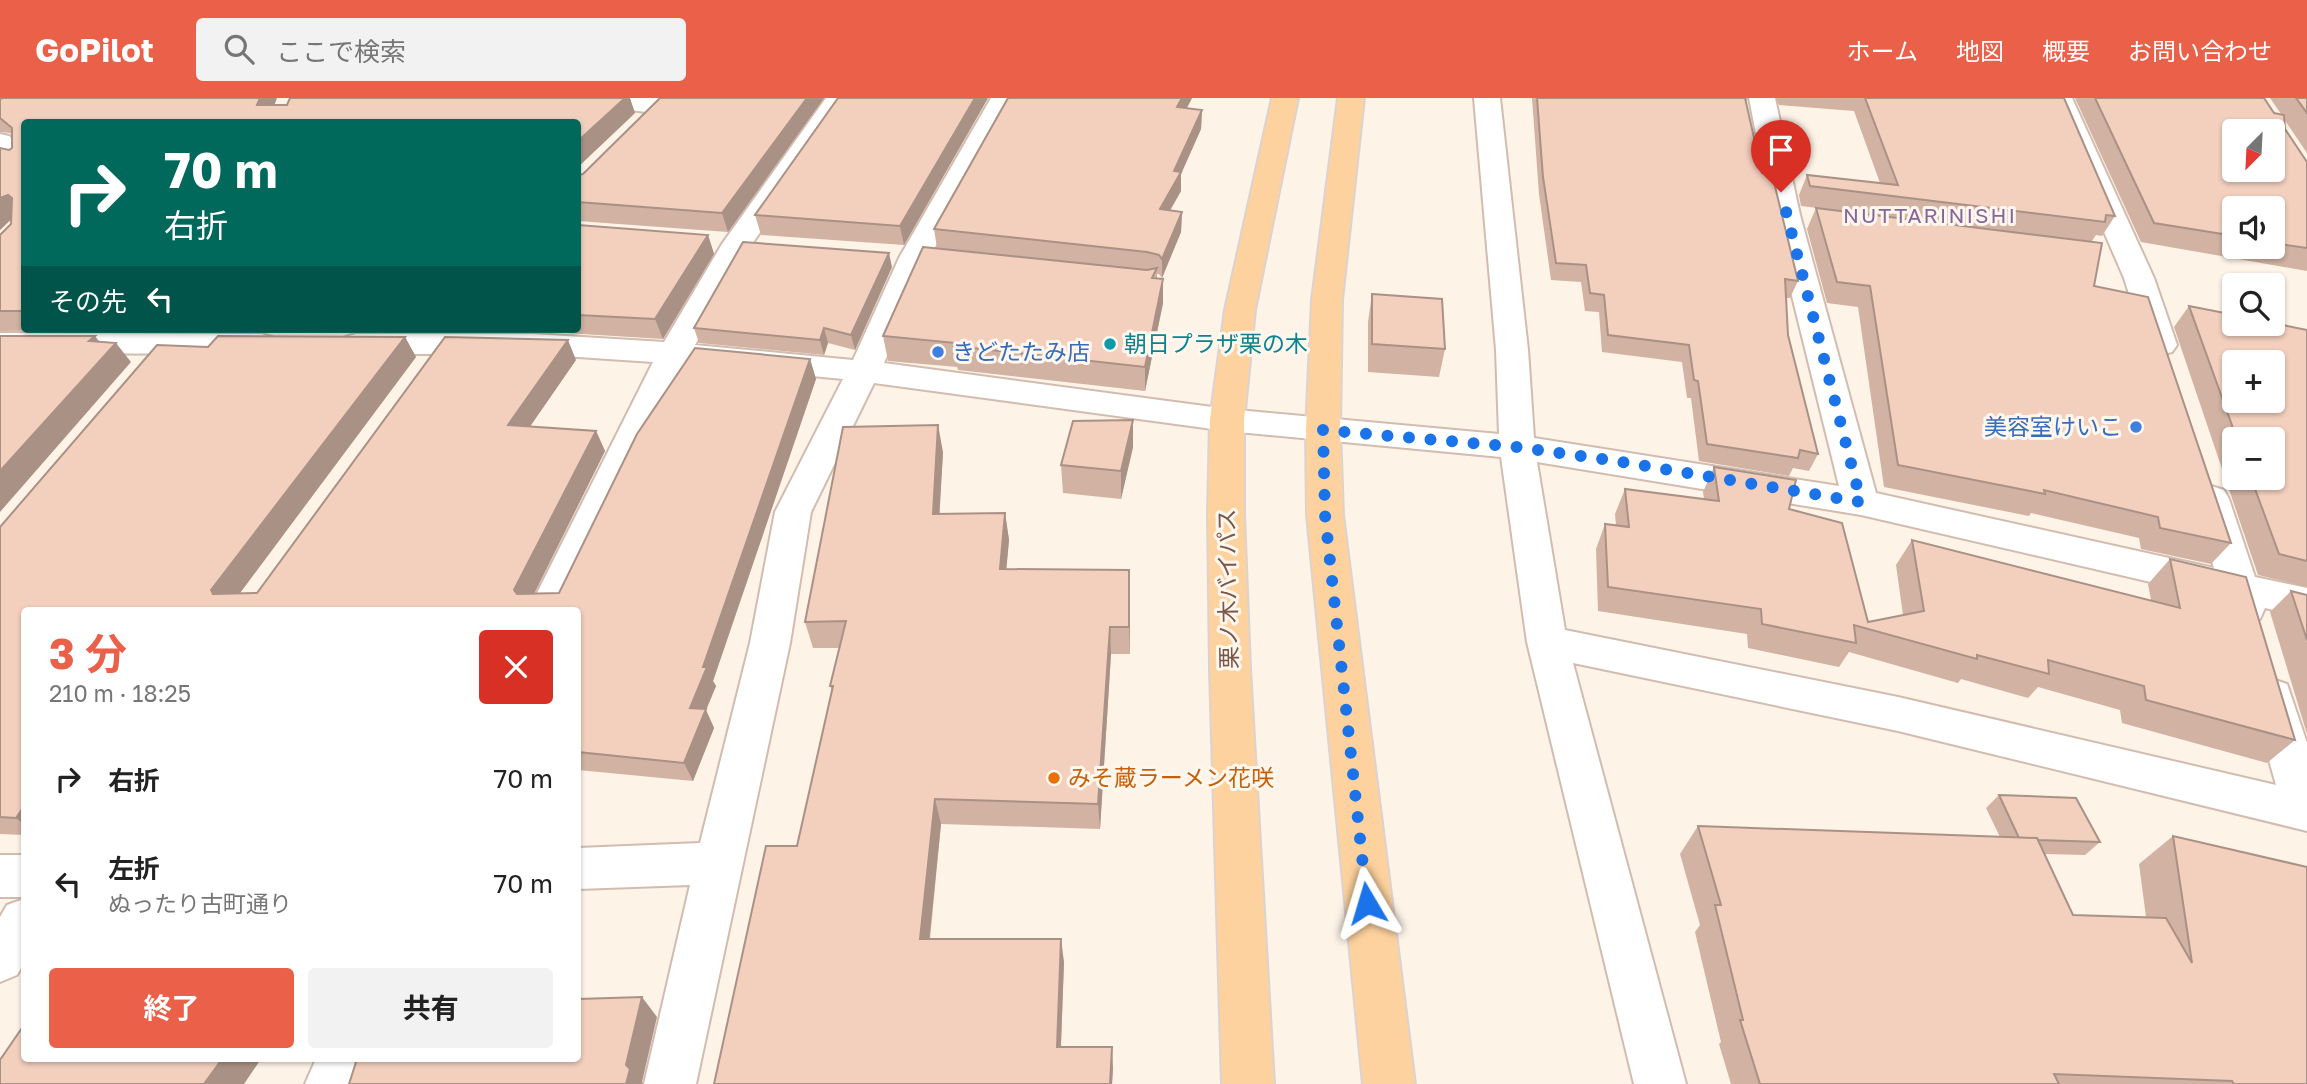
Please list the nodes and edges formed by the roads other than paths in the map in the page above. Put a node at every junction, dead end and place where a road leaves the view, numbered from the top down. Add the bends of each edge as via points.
1 (598, 98) edge
2 (839, 98) edge
3 (1004, 98) edge
4 (1285, 98) edge
5 (1351, 98) edge
6 (1487, 98) edge
7 (1762, 98) edge
8 (2059, 98) edge
9 (666, 102) edge
10 (634, 132) edge
11 (0, 142) edge
12 (21, 158) edge
13 (451, 336) edge
14 (176, 337) edge
15 (0, 343) edge
16 (674, 353) junction
17 (2169, 368) edge
18 (864, 371) junction
19 (144, 376) edge
20 (421, 377) edge
21 (1227, 420) junction
22 (1323, 430) junction
23 (1517, 447) junction
24 (2202, 471) edge
25 (1861, 502) junction
26 (2240, 587) junction
27 (2307, 603) edge
28 (549, 607) edge
29 (1547, 642) junction
30 (2306, 812) edge
31 (718, 863) junction
32 (581, 868) edge
33 (0, 876) edge
34 (21, 876) edge
35 (21, 926) edge
36 (0, 959) edge
37 (340, 1062) edge
38 (331, 1084) edge
39 (670, 1084) edge
40 (1248, 1084) edge
41 (1389, 1084) edge
42 (1660, 1084) edge

1 - 9 street
2 - 16 street via 737,244
3 - 18 street via 914,259
4 - 21 main road, 栗ノ木バイパス via 1240,310
5 - 22 main road via 1327,300
6 - 23 street
7 - 25 street via 1800,217
8 - 17 street via 2117,256
9 - 10 street
11 - 12 street
13 - 14 street via 308,344
13 - 16 street
13 - 20 street
14 - 15 street
14 - 19 street
16 - 18 street
16 - 28 street
18 - 21 street
18 - 31 street via 793,512 770,643
21 - 22 street
21 - 40 main road, 栗ノ木バイパス via 1230,669
22 - 23 street
22 - 41 main road via 1325,515
23 - 25 street
23 - 29 street
24 - 26 street
25 - 26 street
26 - 27 street
26 - 30 street
29 - 30 street via 1898,714
29 - 42 street
31 - 32 street
31 - 39 street
33 - 34 street
35 - 36 street
37 - 38 street

